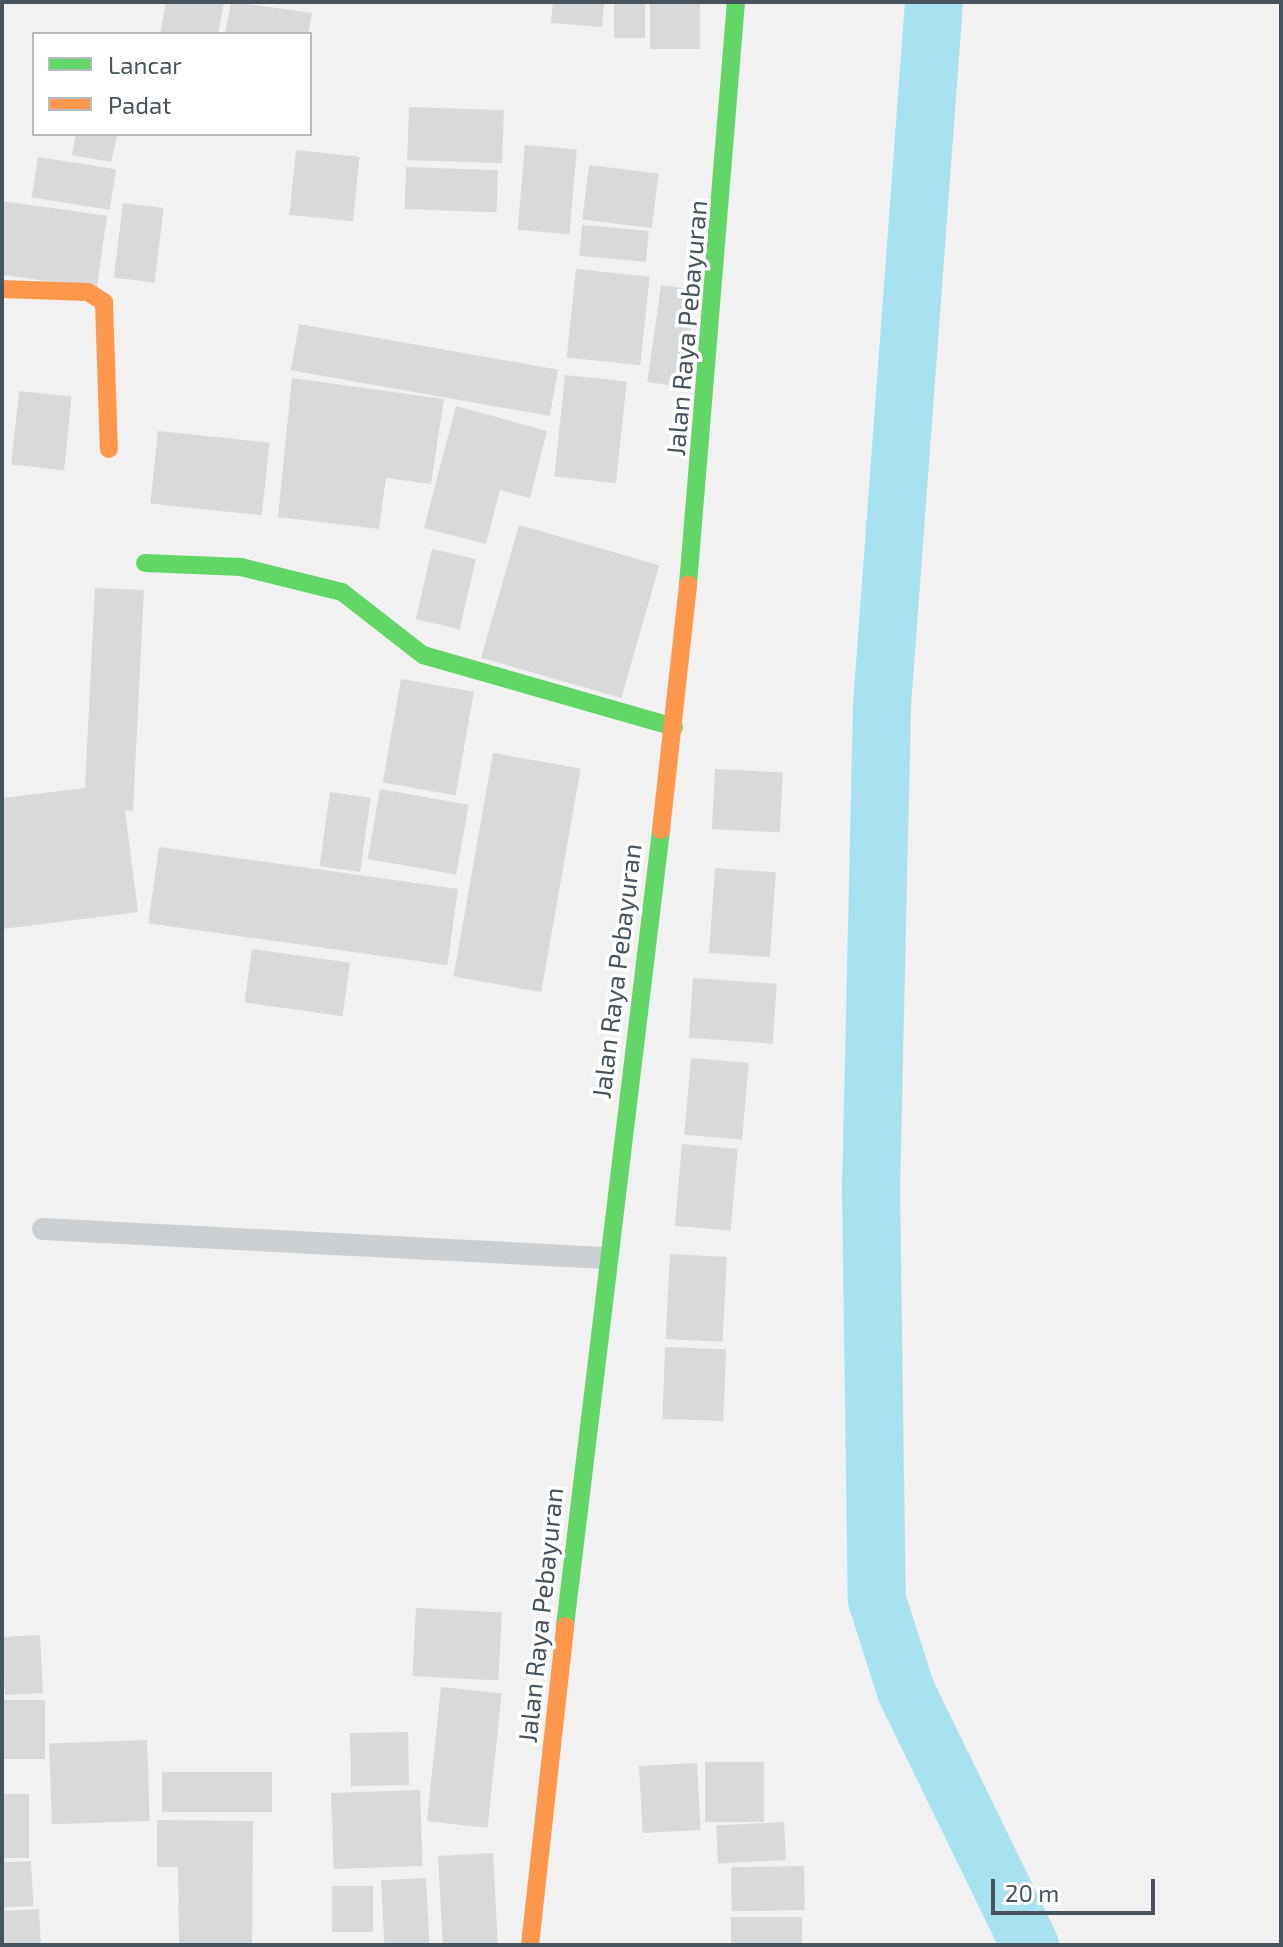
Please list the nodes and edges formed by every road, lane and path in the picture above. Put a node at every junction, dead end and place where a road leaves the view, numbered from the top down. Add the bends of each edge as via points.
1 (736, 2) edge
2 (2, 289) edge
3 (109, 449) dead end
4 (145, 563) dead end
5 (674, 727) junction
6 (43, 1229) dead end
7 (605, 1258) junction
8 (530, 1945) edge

1 - 5 main road, Jalan Raya Pebayuran via 719,274
2 - 3 main road via 88,292 104,302
4 - 5 main road via 241,567 342,592 423,655 468,673
5 - 7 main road, Jalan Raya Pebayuran
6 - 7 lane
7 - 8 main road, Jalan Raya Pebayuran

